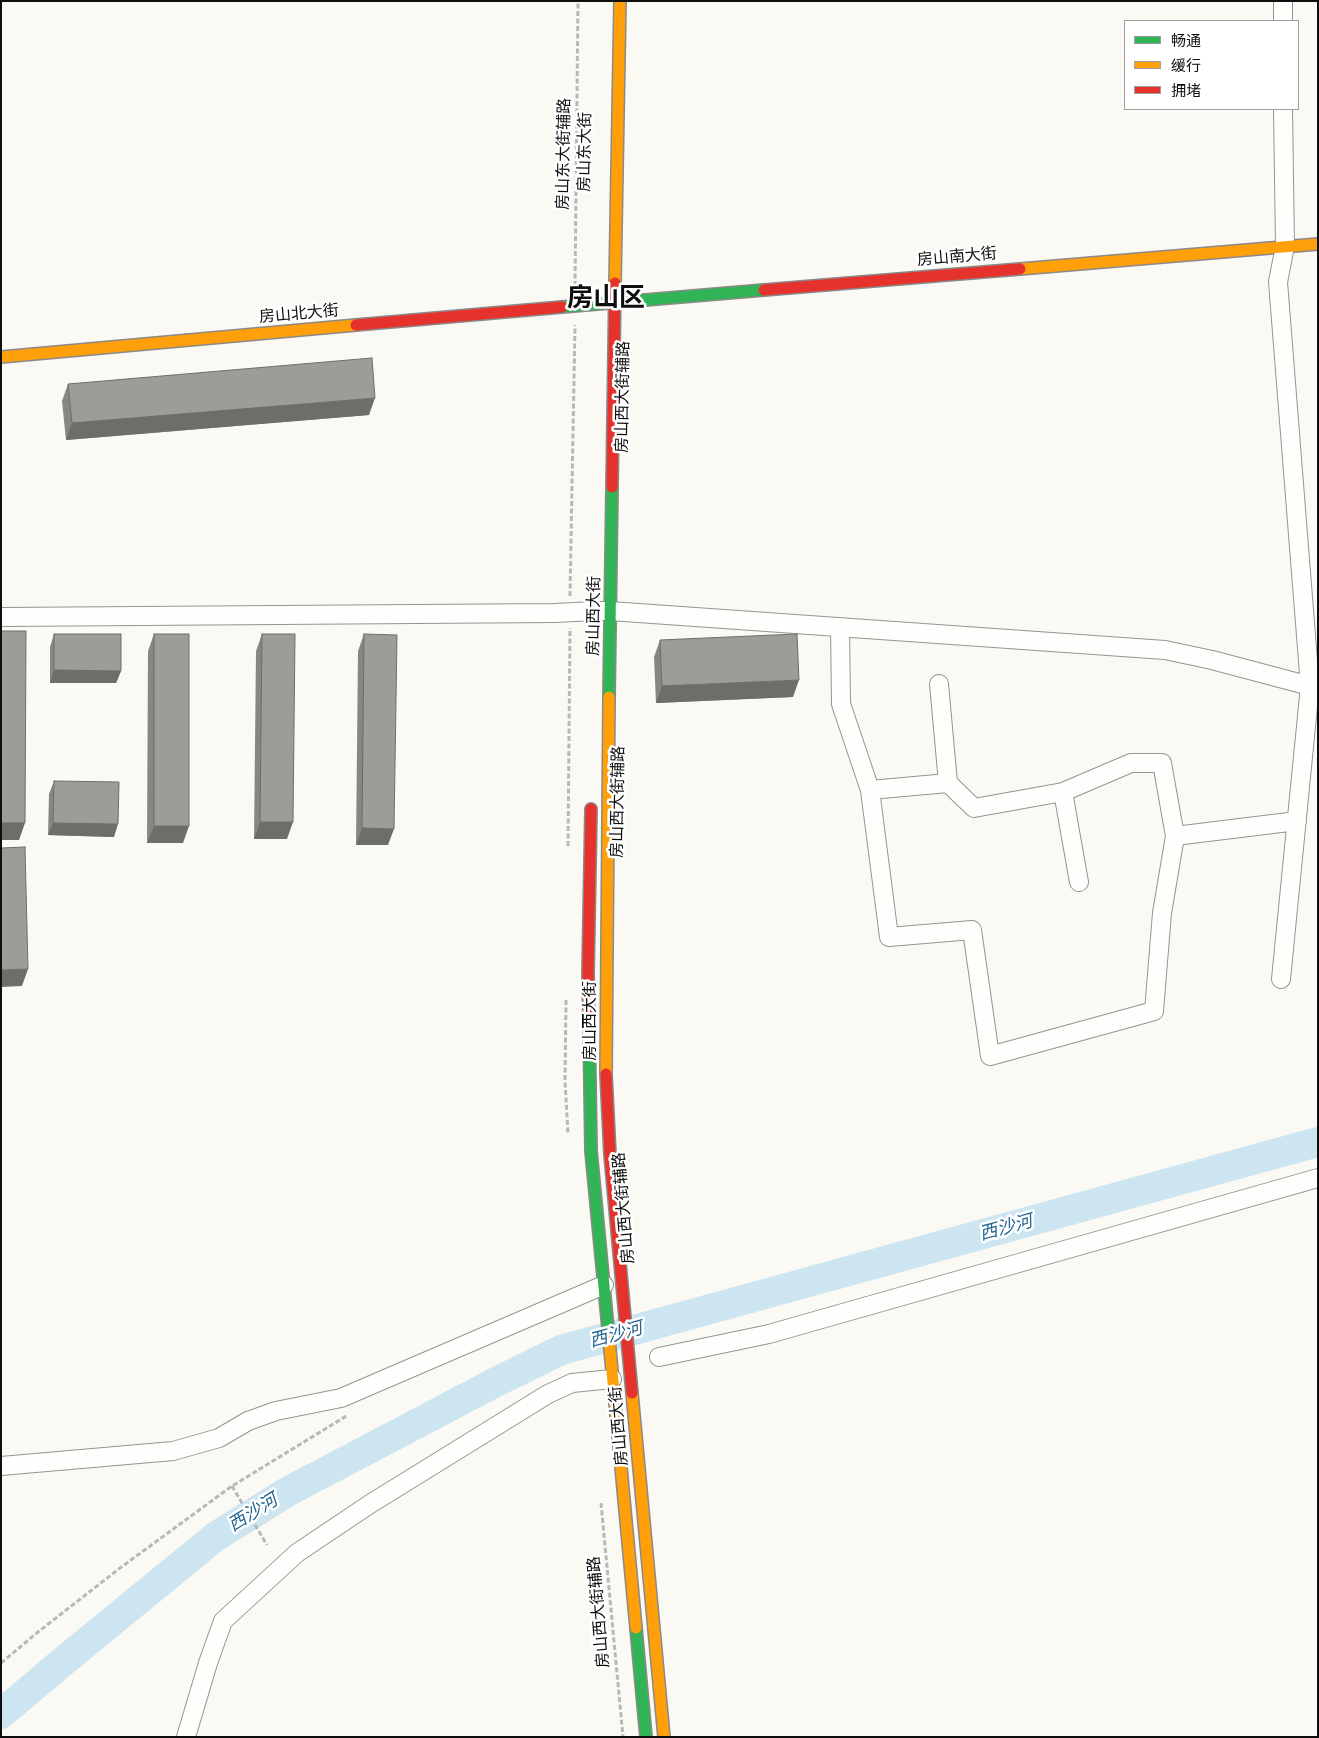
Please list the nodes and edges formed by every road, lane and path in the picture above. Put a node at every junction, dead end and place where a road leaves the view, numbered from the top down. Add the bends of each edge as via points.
1 (578, 1) edge
2 (620, 1) edge
3 (1282, 1) edge
4 (1283, 20) edge
5 (1283, 110) edge
6 (1318, 244) edge
7 (1285, 246) junction
8 (616, 302) junction
9 (599, 304) joint
10 (575, 306) junction
11 (1, 358) edge
12 (599, 611) junction
13 (1, 617) edge
14 (840, 627) junction
15 (939, 684) dead end
16 (1314, 686) edge
17 (948, 783) junction
18 (870, 790) junction
19 (1063, 792) junction
20 (591, 796) dead end
21 (1297, 821) junction
22 (1175, 836) junction
23 (1079, 882) dead end
24 (1281, 979) dead end
25 (1318, 1178) edge
26 (604, 1285) junction
27 (659, 1358) dead end
28 (611, 1371) junction
29 (351, 1413) dead end
30 (1, 1466) edge
31 (232, 1486) junction
32 (601, 1498) dead end
33 (266, 1545) dead end
34 (1, 1663) edge
35 (186, 1737) edge
36 (623, 1737) edge
37 (646, 1737) edge
38 (664, 1737) edge

1 - 10 path, 房山东大街辅路
2 - 8 main road, 房山东大街
3 - 4 street
5 - 7 street
6 - 7 main road, 房山南大街
7 - 8 main road, 房山南大街
7 - 16 street via 1278,282
8 - 9 main road, 房山南大街
8 - 12 main road, 房山西大街
9 - 10 main road, 房山北大街
10 - 11 main road, 房山北大街
12 - 13 street
12 - 14 street
12 - 38 main road, 房山西大街 via 610,1155
14 - 16 street via 1165,650
14 - 18 street via 841,704
15 - 17 street
16 - 21 street
17 - 18 street
17 - 19 street via 974,808
18 - 22 street via 889,937 972,930 990,1056 1154,1011 1162,913
19 - 22 street via 1131,763 1162,763
19 - 23 street
20 - 26 main road, 房山西大街 via 588,974 591,1142
21 - 22 street
21 - 24 street
25 - 27 street via 769,1334
26 - 28 main road, 房山西大街
26 - 30 street via 341,1398 276,1411 248,1421 219,1438 173,1451
28 - 35 street via 548,1394 297,1553 224,1621
28 - 37 main road, 房山西大街
29 - 31 path
31 - 33 path
31 - 34 path via 120,1568
32 - 36 path, 房山西大街辅路

